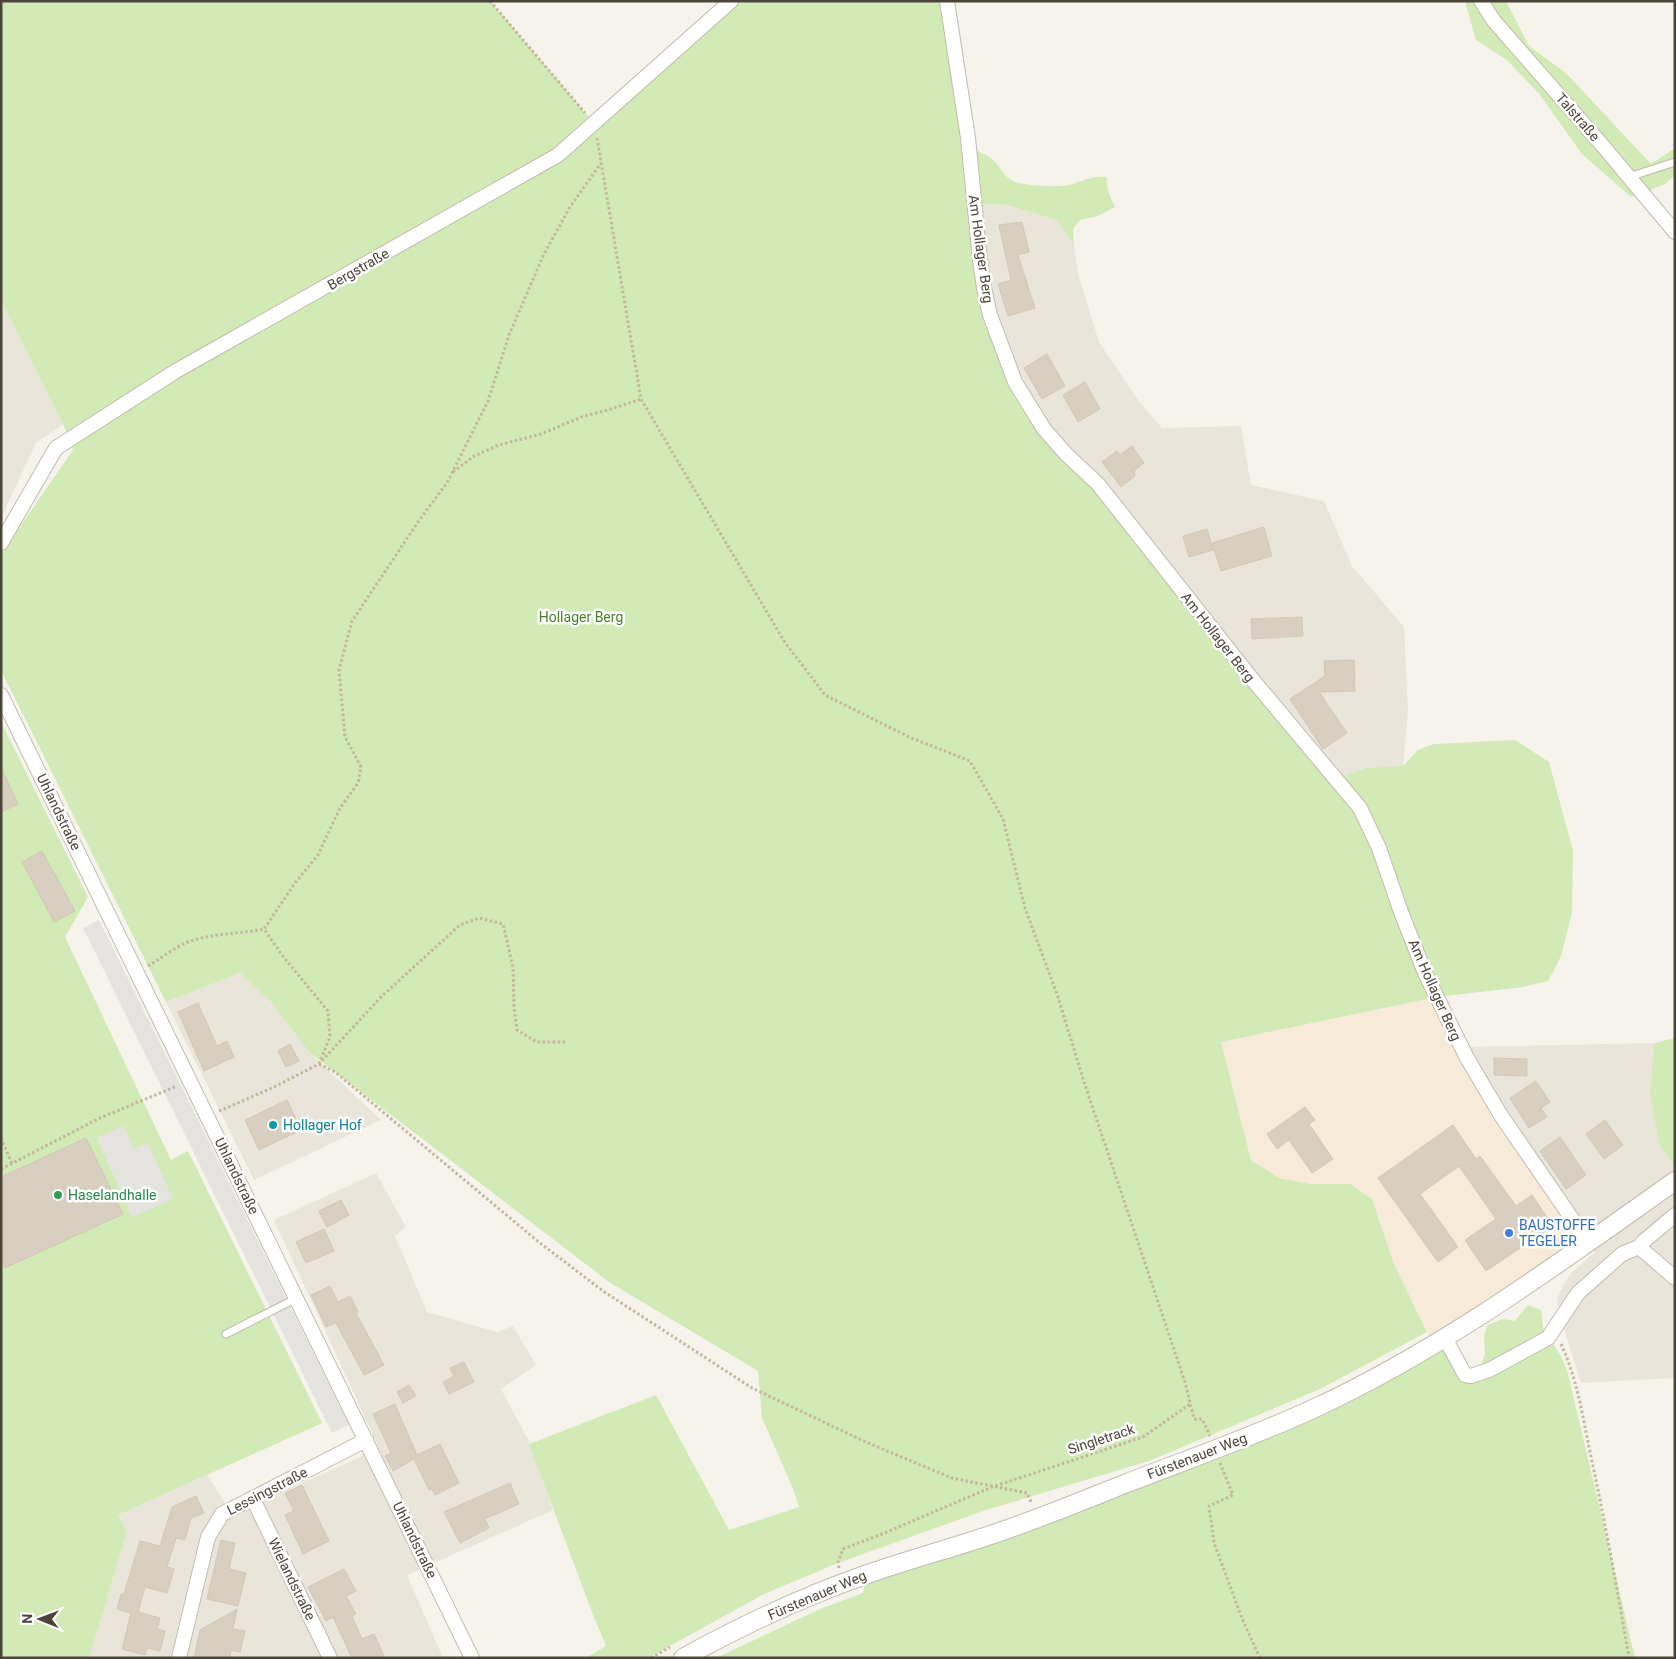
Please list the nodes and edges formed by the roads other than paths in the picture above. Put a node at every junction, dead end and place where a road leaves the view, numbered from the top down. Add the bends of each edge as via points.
1 (731, 1) edge
2 (947, 1) edge
3 (1481, 1) edge
4 (1675, 162) edge
5 (1629, 177) junction
6 (1675, 232) edge
7 (1, 543) edge
8 (1, 695) edge
9 (1675, 1181) edge
10 (1675, 1215) edge
11 (1588, 1242) junction
12 (1639, 1248) junction
13 (1675, 1278) edge
14 (296, 1298) junction
15 (226, 1334) dead end
16 (1445, 1338) junction
17 (366, 1440) junction
18 (253, 1499) junction
19 (179, 1658) edge
20 (330, 1658) edge
21 (472, 1658) edge
22 (683, 1658) edge

1 - 7 street, Bergstraße via 558,155 176,371 56,448
2 - 11 street, Am Hollager Berg via 968,138 984,288 990,315 1015,382 1044,429 1098,484 1252,679 1360,808 1425,973 1467,1058 1500,1114
3 - 5 street, Talstraße via 1494,21
4 - 5 lane
5 - 6 street, Talstraße
8 - 14 street, Uhlandstraße
9 - 11 street, Fürstenauer Weg
10 - 12 street
11 - 16 street, Fürstenauer Weg
12 - 13 street
12 - 16 street via 1622,1254 1578,1292 1548,1338 1489,1370 1465,1375
14 - 15 lane
14 - 17 street, Uhlandstraße
16 - 22 street, Fürstenauer Weg via 1314,1409 1004,1531 839,1584 733,1630
17 - 18 street, Lessingstraße
17 - 21 street, Uhlandstraße
18 - 19 street, Lessingstraße via 222,1514 208,1537
18 - 20 street, Wielandstraße

